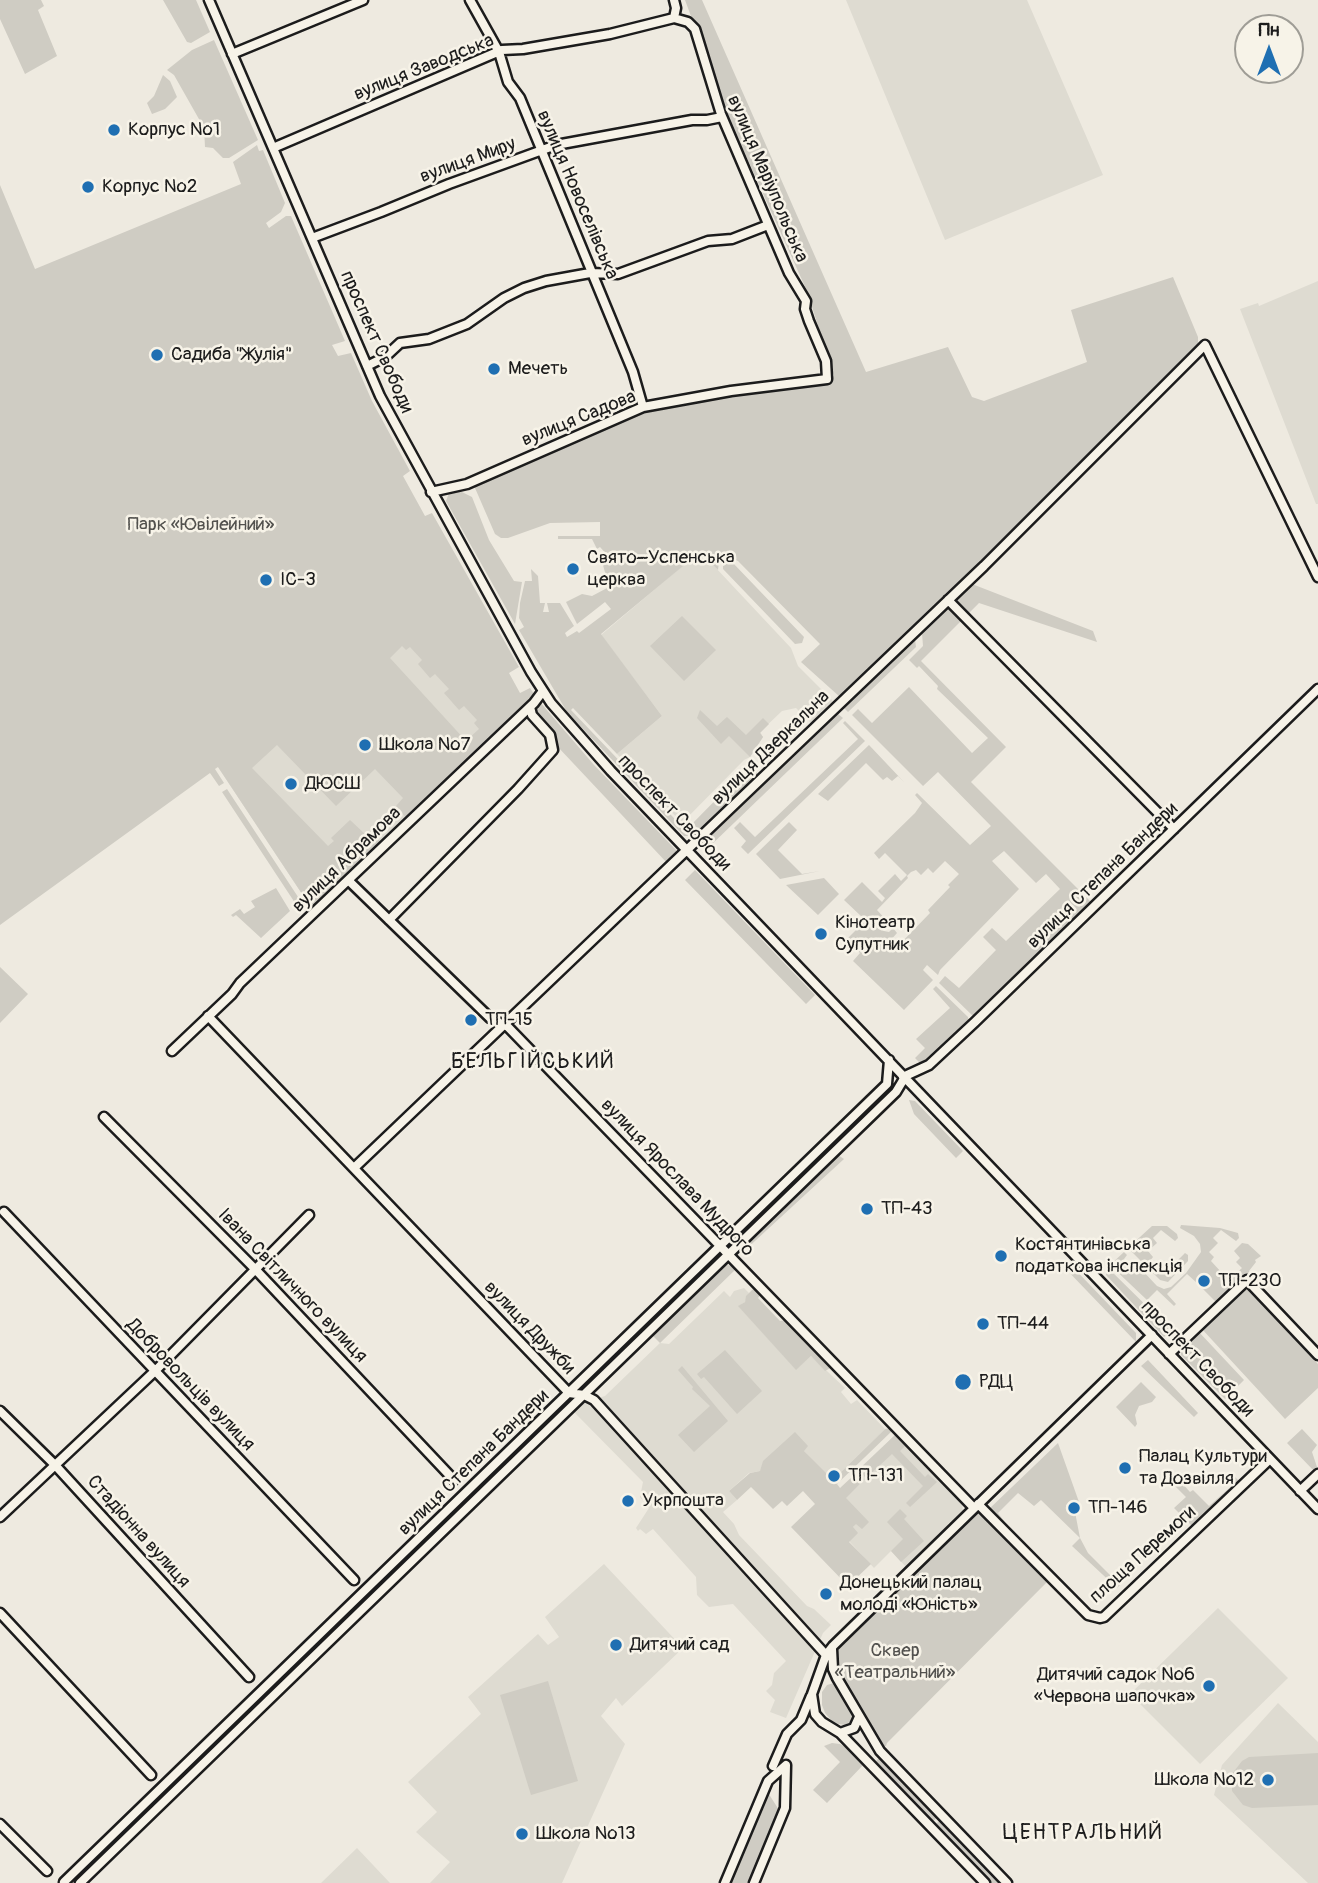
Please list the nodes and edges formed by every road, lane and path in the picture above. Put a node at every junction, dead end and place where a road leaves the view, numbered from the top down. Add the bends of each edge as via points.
1 (209, 0) edge
2 (363, 0) edge
3 (470, 0) edge
4 (674, 0) edge
5 (674, 19) junction
6 (499, 52) junction
7 (232, 54) junction
8 (722, 117) junction
9 (273, 148) junction
10 (541, 150) junction
11 (768, 225) junction
12 (312, 238) junction
13 (592, 273) junction
14 (367, 366) junction
15 (827, 379) joint
16 (643, 407) junction
17 (431, 492) junction
18 (1318, 576) edge
19 (948, 600) junction
20 (1318, 689) edge
21 (543, 691) junction
22 (530, 707) junction
23 (1174, 829) junction
24 (687, 851) junction
25 (348, 880) junction
26 (389, 920) junction
27 (208, 1016) junction
28 (503, 1024) junction
29 (172, 1051) dead end
30 (889, 1060) junction
31 (905, 1077) junction
32 (887, 1084) junction
33 (919, 1091) junction
34 (896, 1092) junction
35 (104, 1117) dead end
36 (833, 1137) junction
37 (841, 1146) junction
38 (354, 1168) junction
39 (4, 1213) dead end
40 (309, 1215) dead end
41 (721, 1245) junction
42 (729, 1254) junction
43 (255, 1269) junction
44 (1152, 1335) junction
45 (1169, 1353) junction
46 (1318, 1355) edge
47 (155, 1371) junction
48 (569, 1392) junction
49 (584, 1395) junction
50 (0, 1411) edge
51 (1270, 1459) junction
52 (55, 1465) junction
53 (1318, 1474) edge
54 (454, 1480) dead end
55 (1300, 1491) junction
56 (976, 1506) junction
57 (1318, 1509) edge
58 (0, 1517) edge
59 (354, 1580) dead end
60 (0, 1613) edge
61 (330, 1625) junction
62 (338, 1633) junction
63 (832, 1646) junction
64 (826, 1655) junction
65 (249, 1677) dead end
66 (840, 1682) junction
67 (817, 1683) junction
68 (812, 1693) junction
69 (859, 1717) junction
70 (801, 1720) junction
71 (822, 1722) junction
72 (840, 1733) junction
73 (773, 1766) dead end
74 (151, 1775) dead end
75 (0, 1824) edge
76 (47, 1871) dead end
77 (64, 1882) edge
78 (80, 1883) edge
79 (724, 1883) edge
80 (754, 1883) edge
81 (985, 1883) edge
82 (1007, 1883) edge

1 - 7 street, проспект Свободи
2 - 7 street
3 - 6 street, вулиця Новоселівська
4 - 5 street
5 - 6 street, вулиця Заводська
5 - 8 street, вулиця Маріупольська via 695,29
6 - 9 street, вулиця Заводська
6 - 10 street, вулиця Новоселівська via 508,82 520,98
7 - 9 street, проспект Свободи
8 - 10 street, вулиця Миру via 580,139
8 - 11 street, вулиця Маріупольська
9 - 12 street, проспект Свободи
10 - 12 street, вулиця Миру
10 - 13 street, вулиця Новоселівська
11 - 13 street via 732,239 708,241 633,270
11 - 15 street, вулиця Маріупольська via 806,301 826,361
12 - 14 street, проспект Свободи
13 - 14 street via 524,288 467,324 429,339 400,343
13 - 16 street, вулиця Новоселівська
14 - 17 street, проспект Свободи
15 - 16 street, вулиця Садова
16 - 17 street, вулиця Садова via 467,484
17 - 21 street, проспект Свободи
18 - 19 street, вулиця Дзеркальна via 1205,345
19 - 23 street
19 - 24 street, вулиця Дзеркальна
20 - 23 street, вулиця Степана Бандери
21 - 22 street, вулиця Абрамова
21 - 24 street, проспект Свободи via 611,772
22 - 25 street, вулиця Абрамова
22 - 26 street via 552,738 552,750
23 - 31 street, вулиця Степана Бандери via 929,1065
24 - 28 street, вулиця Дзеркальна
24 - 30 street, проспект Свободи
25 - 26 street, вулиця Ярослава Мудрого
25 - 27 street, вулиця Абрамова
26 - 28 street, вулиця Ярослава Мудрого via 490,1018
27 - 29 street, вулиця Абрамова
27 - 38 street, вулиця Дружби
28 - 38 street, вулиця Дзеркальна
28 - 41 street, вулиця Ярослава Мудрого
30 - 31 street, проспект Свободи
30 - 32 street
31 - 32 street, вулиця Степана Бандери
31 - 33 street, проспект Свободи
31 - 34 street, вулиця Степана Бандери
32 - 36 street, вулиця Степана Бандери
33 - 34 street
33 - 44 street, проспект Свободи
34 - 37 street, вулиця Степана Бандери
35 - 43 street, Івана Світличного вулиця
36 - 37 street
36 - 41 street, вулиця Степана Бандери
37 - 42 street, вулиця Степана Бандери
38 - 48 street, вулиця Дружби
39 - 47 street, Добровольців вулиця
40 - 43 street
41 - 42 street, вулиця Ярослава Мудрого
41 - 48 street, вулиця Степана Бандери
42 - 49 street, вулиця Степана Бандери
42 - 56 street, вулиця Ярослава Мудрого
43 - 47 street
43 - 54 street, Івана Світличного вулиця
44 - 45 street, проспект Свободи
44 - 56 street
45 - 46 street via 1247,1280
45 - 51 street, проспект Свободи
47 - 52 street
47 - 59 street, Добровольців вулиця
48 - 49 street, вулиця Дружби
48 - 61 street, вулиця Степана Бандери
49 - 62 street, вулиця Степана Бандери
49 - 64 street, вулиця Дружби via 594,1400
50 - 52 street, Стадіонна вулиця
51 - 55 street, проспект Свободи
51 - 56 street, площа Перемоги via 1100,1618 1088,1615
52 - 58 street
52 - 65 street, Стадіонна вулиця
53 - 55 street
55 - 57 street, проспект Свободи
56 - 63 street
60 - 74 street
61 - 62 street
61 - 77 street, вулиця Степана Бандери
62 - 78 street, вулиця Степана Бандери
63 - 64 street
63 - 66 street via 833,1669
64 - 67 street
66 - 67 street via 831,1677
66 - 69 street
67 - 68 street
68 - 70 street
68 - 71 street via 813,1707
69 - 72 street via 854,1728
69 - 82 street via 880,1751
70 - 71 street
70 - 73 street via 787,1734
71 - 72 street
72 - 81 street
75 - 76 street
79 - 80 street via 768,1781 786,1765 785,1808

